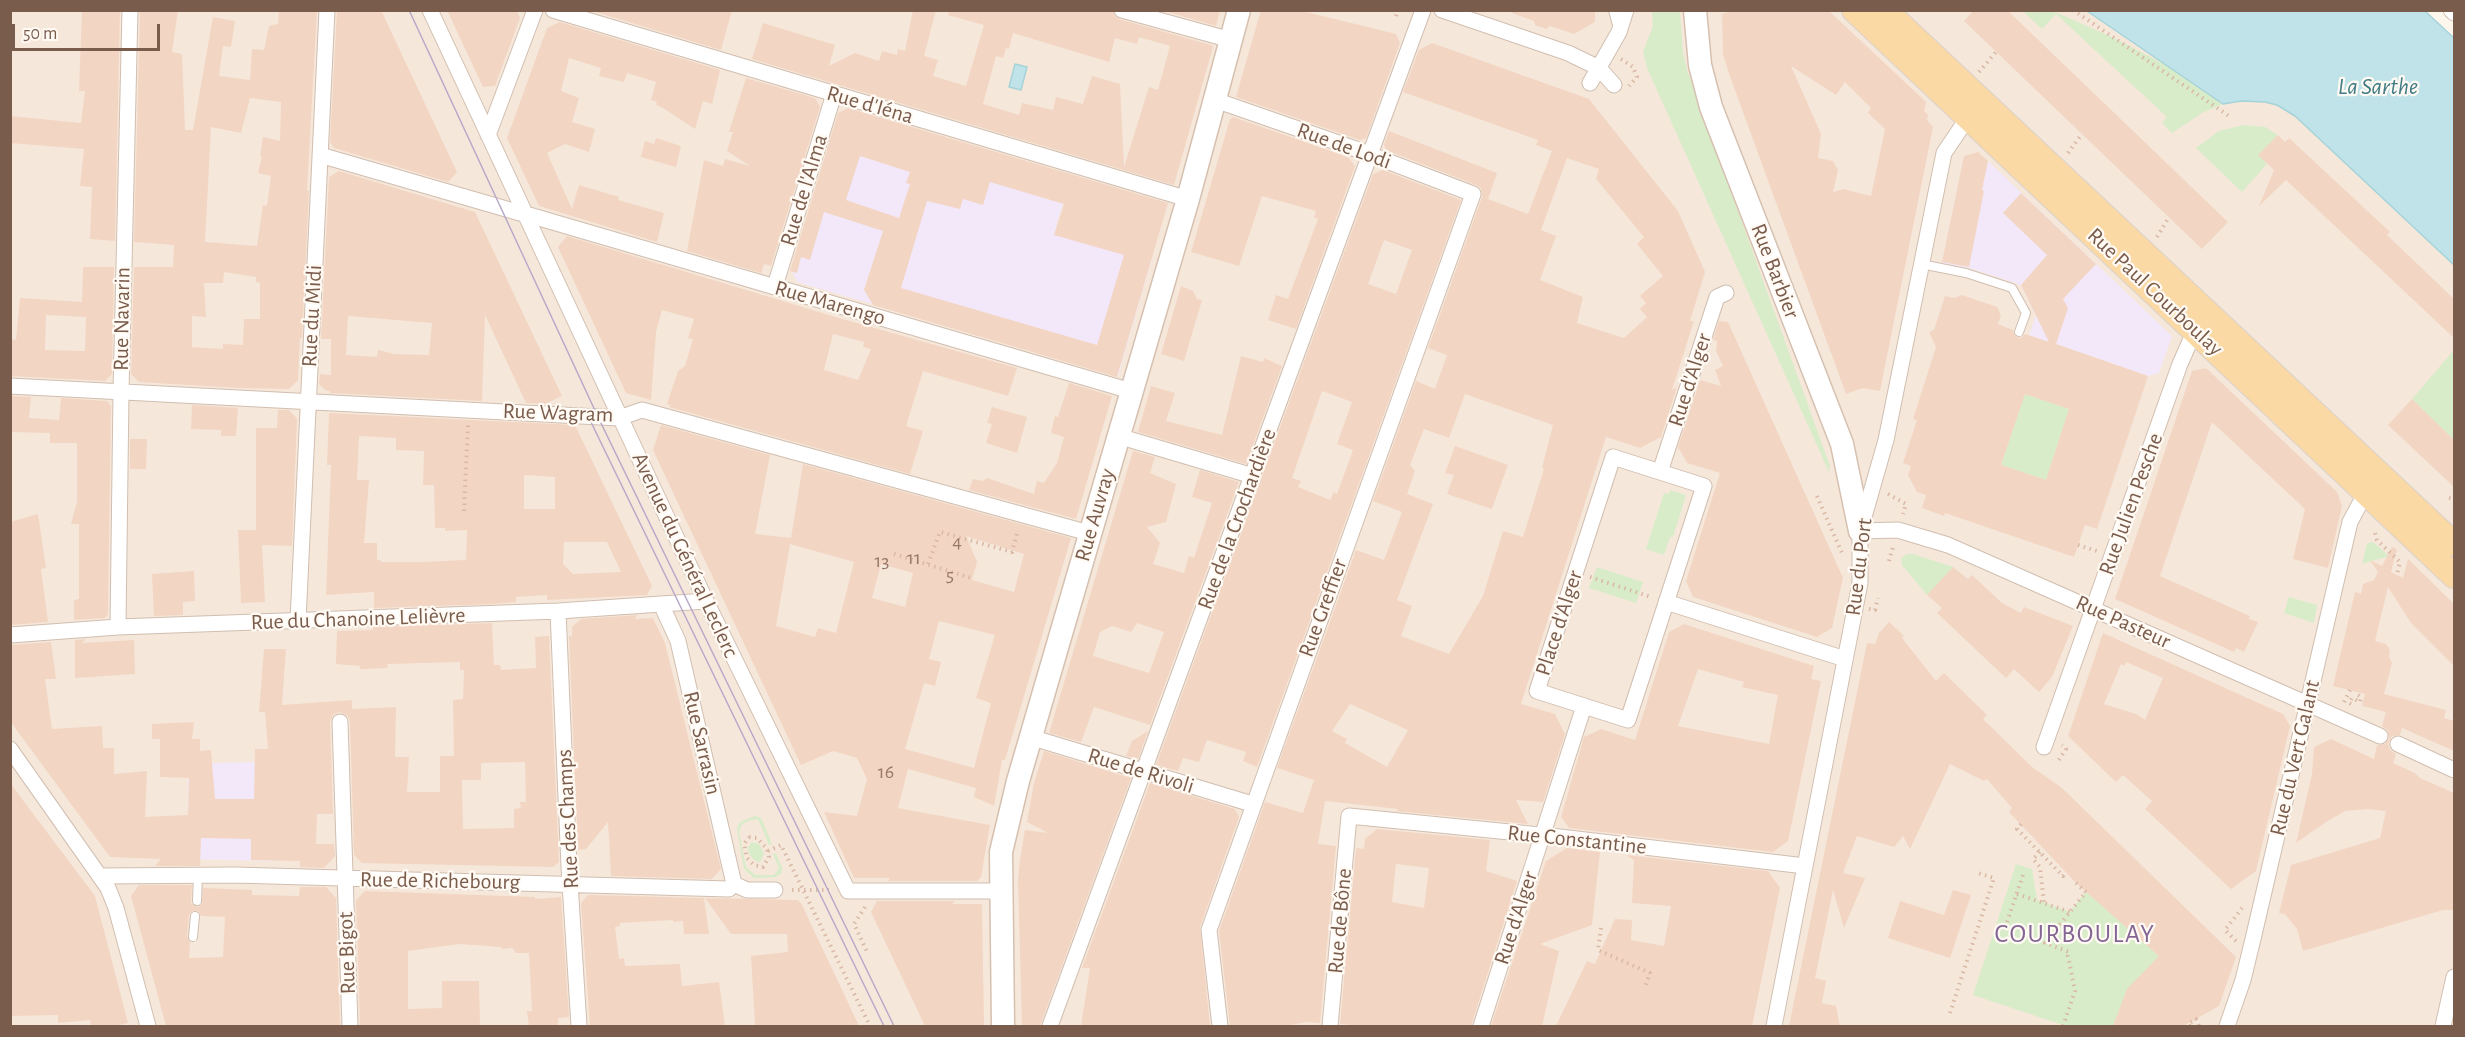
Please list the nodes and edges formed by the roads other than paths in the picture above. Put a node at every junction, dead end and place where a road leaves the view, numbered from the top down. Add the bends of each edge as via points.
1 (130, 10) edge
2 (327, 10) edge
3 (430, 10) edge
4 (535, 10) edge
5 (553, 10) edge
6 (1122, 10) edge
7 (1239, 10) edge
8 (1442, 10) edge
9 (1613, 10) edge
10 (1626, 10) edge
11 (1695, 10) edge
12 (1854, 10) edge
13 (1885, 10) edge
14 (1421, 16) edge
15 (1619, 33) junction
16 (1231, 40) junction
17 (1599, 68) junction
18 (1590, 83) dead end
19 (1614, 85) dead end
20 (834, 94) junction
21 (1215, 99) junction
22 (1969, 116) junction
23 (488, 135) junction
24 (320, 155) junction
25 (1371, 155) junction
26 (1473, 194) joint
27 (1188, 199) junction
28 (525, 214) junction
29 (1921, 264) junction
30 (775, 286) junction
31 (1721, 295) dead end
32 (2205, 325) junction
33 (2019, 332) dead end
34 (10, 386) edge
35 (1131, 391) junction
36 (121, 392) junction
37 (308, 402) junction
38 (619, 418) junction
39 (1118, 436) junction
40 (1660, 472) junction
41 (1253, 476) junction
42 (2374, 483) junction
43 (1860, 531) junction
44 (1089, 533) junction
45 (2454, 544) edge
46 (2454, 576) edge
47 (706, 601) junction
48 (1666, 603) junction
49 (661, 604) junction
50 (2093, 609) junction
51 (558, 611) junction
52 (298, 621) junction
53 (118, 627) junction
54 (10, 635) edge
55 (1845, 659) junction
56 (2307, 704) junction
57 (1584, 706) junction
58 (340, 722) dead end
59 (2380, 736) dead end
60 (1030, 737) junction
61 (2398, 744) dead end
62 (2044, 747) dead end
63 (10, 749) edge
64 (2454, 770) edge
65 (1144, 772) junction
66 (1252, 804) junction
67 (1349, 816) joint
68 (1542, 835) junction
69 (1805, 866) junction
70 (198, 875) junction
71 (100, 876) junction
72 (345, 879) junction
73 (570, 883) junction
74 (734, 884) junction
75 (775, 890) dead end
76 (1002, 891) junction
77 (197, 901) dead end
78 (195, 916) dead end
79 (193, 937) dead end
80 (2454, 977) edge
81 (148, 1026) edge
82 (350, 1026) edge
83 (579, 1026) edge
84 (1003, 1026) edge
85 (1050, 1026) edge
86 (1220, 1026) edge
87 (1330, 1026) edge
88 (1480, 1026) edge
89 (1774, 1026) edge
90 (2227, 1026) edge
91 (2443, 1026) edge

1 - 36 street, Rue Navarin
2 - 24 street, Rue du Midi
3 - 23 street, Avenue du Général Leclerc
4 - 23 street
5 - 20 street, Rue d'Iéna
6 - 16 street
7 - 16 street, Rue Auvray
8 - 17 street via 1568,53
9 - 15 lane
10 - 15 street
11 - 43 street, Rue Barbier via 1700,64 1711,107 1842,444
12 - 22 main road, Rue Paul Courboulay
13 - 32 main road, Rue Paul Courboulay via 2151,247
14 - 25 street, Rue de la Crochardière
15 - 17 street
16 - 21 street, Rue Auvray
17 - 18 street
17 - 19 street
20 - 27 street, Rue d'Iéna
20 - 30 street, Rue de l'Alma
21 - 25 street, Rue de Lodi
21 - 27 street, Rue Auvray
22 - 29 street, Rue du Port via 1944,153
22 - 32 main road, Rue Paul Courboulay
23 - 28 street, Avenue du Général Leclerc
24 - 28 street, Rue Marengo
24 - 37 street, Rue du Midi
25 - 26 street, Rue de Lodi
25 - 41 street, Rue de la Crochardière
26 - 66 street, Rue Greffier
27 - 35 street, Rue Auvray
28 - 30 street, Rue Marengo
28 - 38 street, Avenue du Général Leclerc
29 - 33 lane via 2012,288 2025,313
29 - 43 street, Rue du Port via 1886,440
30 - 35 street, Rue Marengo
31 - 40 street, Rue d'Alger
32 - 42 main road, Rue Paul Courboulay
32 - 50 street, Rue Julien Pesche via 2180,364
34 - 36 street, Rue Wagram
35 - 39 street, Rue Auvray
36 - 37 street, Rue Wagram
36 - 53 street, Rue Navarin
37 - 38 street, Rue Wagram
37 - 52 street, Rue du Midi
38 - 44 street, Rue Wagram via 642,410
38 - 47 street, Avenue du Général Leclerc
39 - 41 street
39 - 44 street, Rue Auvray
40 - 48 street, Place d'Alger via 1704,486
40 - 57 street, Place d'Alger via 1613,457 1537,691
41 - 65 street, Rue de la Crochardière
42 - 45 main road, Rue Paul Courboulay
42 - 46 main road, Rue Paul Courboulay
42 - 56 street, Rue du Vert Galant via 2350,522
43 - 50 street, Rue Pasteur via 1898,530 1948,545
43 - 55 street, Rue du Port via 1860,583
44 - 60 street, Rue Auvray
47 - 49 street, Rue du Chanoine Lelièvre
47 - 76 street, Avenue du Général Leclerc via 848,891
48 - 55 street
48 - 57 street, Place d'Alger via 1628,720
49 - 51 street, Rue du Chanoine Lelièvre
49 - 74 street, Rue Sarrasin via 678,641
50 - 56 street, Rue Pasteur
50 - 62 street, Rue Julien Pesche
51 - 52 street, Rue du Chanoine Lelièvre
51 - 73 street, Rue des Champs
52 - 53 street, Rue du Chanoine Lelièvre
53 - 54 street, Rue du Chanoine Lelièvre
55 - 69 street, Rue du Port
56 - 59 street, Rue Pasteur
56 - 90 street, Rue du Vert Galant via 2243,980
57 - 68 street, Rue d'Alger
58 - 72 street, Rue Bigot
60 - 65 street, Rue de Rivoli
60 - 76 street, Rue Auvray via 1001,852
61 - 64 street
63 - 71 street
65 - 66 street, Rue de Rivoli
65 - 85 street, Rue de la Crochardière
66 - 86 street, Rue Greffier via 1209,930
67 - 68 street, Rue Constantine
67 - 87 street, Rue de Bône
68 - 69 street, Rue Constantine
68 - 88 street, Rue d'Alger
69 - 89 street, Rue du Port
70 - 71 street, Rue de Richebourg
70 - 72 street, Rue de Richebourg
70 - 77 lane
71 - 81 street via 116,908
72 - 73 street, Rue de Richebourg
72 - 82 street, Rue Bigot
73 - 74 street, Rue de Richebourg via 729,889
73 - 83 street, Rue des Champs
74 - 75 street, Rue de Richebourg via 747,890
76 - 84 street, Rue Auvray
78 - 79 lane
80 - 91 street

